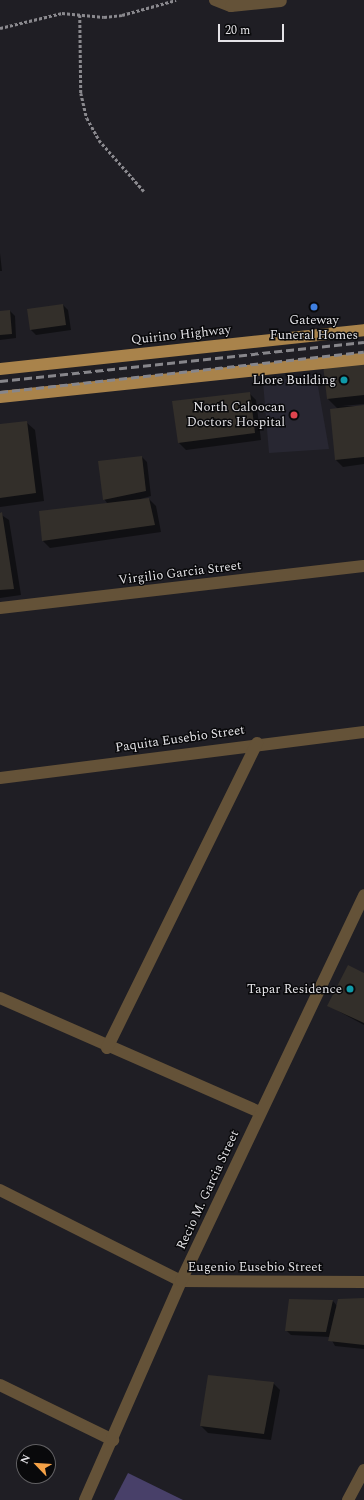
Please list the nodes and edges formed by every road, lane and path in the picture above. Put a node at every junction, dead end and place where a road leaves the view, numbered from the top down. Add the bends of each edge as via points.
1 (176, 0) edge
2 (215, 0) edge
3 (162, 1) edge
4 (281, 1) dead end
5 (80, 15) junction
6 (0, 28) edge
7 (144, 191) dead end
8 (364, 330) edge
9 (364, 359) edge
10 (0, 369) edge
11 (0, 397) edge
12 (364, 566) edge
13 (0, 608) edge
14 (364, 732) edge
15 (257, 743) junction
16 (0, 778) edge
17 (364, 895) edge
18 (0, 998) edge
19 (107, 1048) junction
20 (260, 1112) junction
21 (0, 1190) edge
22 (181, 1281) junction
23 (364, 1282) edge
24 (0, 1384) edge
25 (113, 1440) junction
26 (364, 1470) edge
27 (85, 1500) edge
28 (348, 1500) edge

1 - 3 path
2 - 4 street via 231,6
3 - 5 path via 122,15
5 - 6 path via 62,12
5 - 7 path via 80,93 87,118 99,140
8 - 10 main road, Quirino Highway
9 - 11 main road
12 - 13 street, Virgilio Garcia Street
14 - 15 street, Paquita Eusebio Street
15 - 16 street, Paquita Eusebio Street
15 - 19 street
17 - 20 street, Recio M. Garcia Street
18 - 19 street
19 - 20 street
20 - 22 street, Recio M. Garcia Street
21 - 22 street, Eugenio Eusebio Street
22 - 23 street, Eugenio Eusebio Street
22 - 25 street, Recio M. Garcia Street
24 - 25 street
25 - 27 street, Recio M. Garcia Street
26 - 28 street

